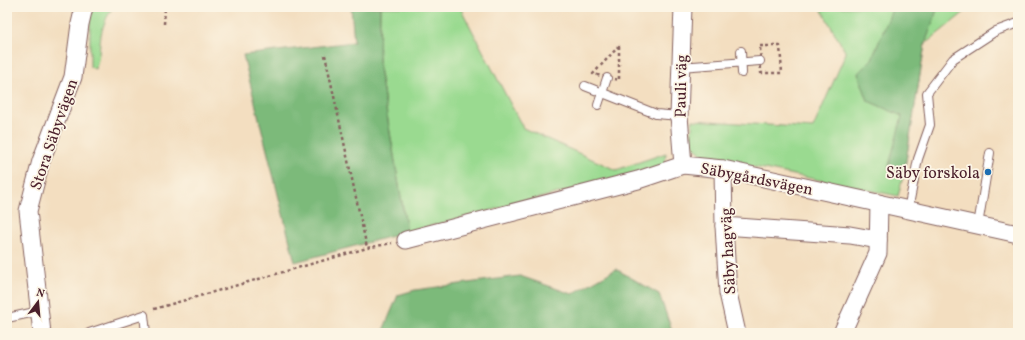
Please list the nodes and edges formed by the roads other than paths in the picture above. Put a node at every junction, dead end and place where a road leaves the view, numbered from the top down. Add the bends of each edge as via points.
1 (84, 7) edge
2 (683, 7) edge
3 (1018, 23) edge
4 (741, 51) dead end
5 (760, 61) dead end
6 (742, 62) junction
7 (680, 67) junction
8 (742, 73) dead end
9 (607, 78) dead end
10 (586, 86) dead end
11 (602, 92) junction
12 (598, 105) dead end
13 (679, 116) junction
14 (990, 153) dead end
15 (683, 165) junction
16 (723, 169) junction
17 (879, 203) junction
18 (908, 210) junction
19 (978, 225) junction
20 (724, 226) junction
21 (1018, 234) edge
22 (406, 240) road end
23 (878, 240) junction
24 (40, 311) junction
25 (7, 318) edge
26 (42, 333) edge
27 (89, 333) edge
28 (146, 333) edge
29 (737, 333) edge
30 (842, 333) edge

1 - 24 street, Stora Säbyvägen via 73,78 41,160 28,211
2 - 7 street, Pauli väg
3 - 18 lane via 996,31 952,59 927,93 930,125 918,159
4 - 6 lane
5 - 6 lane
6 - 7 lane
6 - 8 lane
7 - 13 street, Pauli väg
9 - 11 lane
10 - 11 lane
11 - 12 lane
11 - 13 lane via 656,114
13 - 15 street, Pauli väg
14 - 19 lane
15 - 16 street, Säbygårdsvägen
15 - 22 street, Säbygårdsvägen via 638,180
16 - 17 street, Säbygårdsvägen
16 - 20 street, Säby hagväg
17 - 18 street, Säbygårdsvägen
17 - 23 street
18 - 19 street, Säbygårdsvägen
19 - 21 street, Säbygårdsvägen
20 - 23 street via 850,235
20 - 29 street, Säby hagväg via 728,293
23 - 30 street via 878,253
24 - 25 lane
24 - 26 street, Stora Säbyvägen
27 - 28 lane via 144,316

